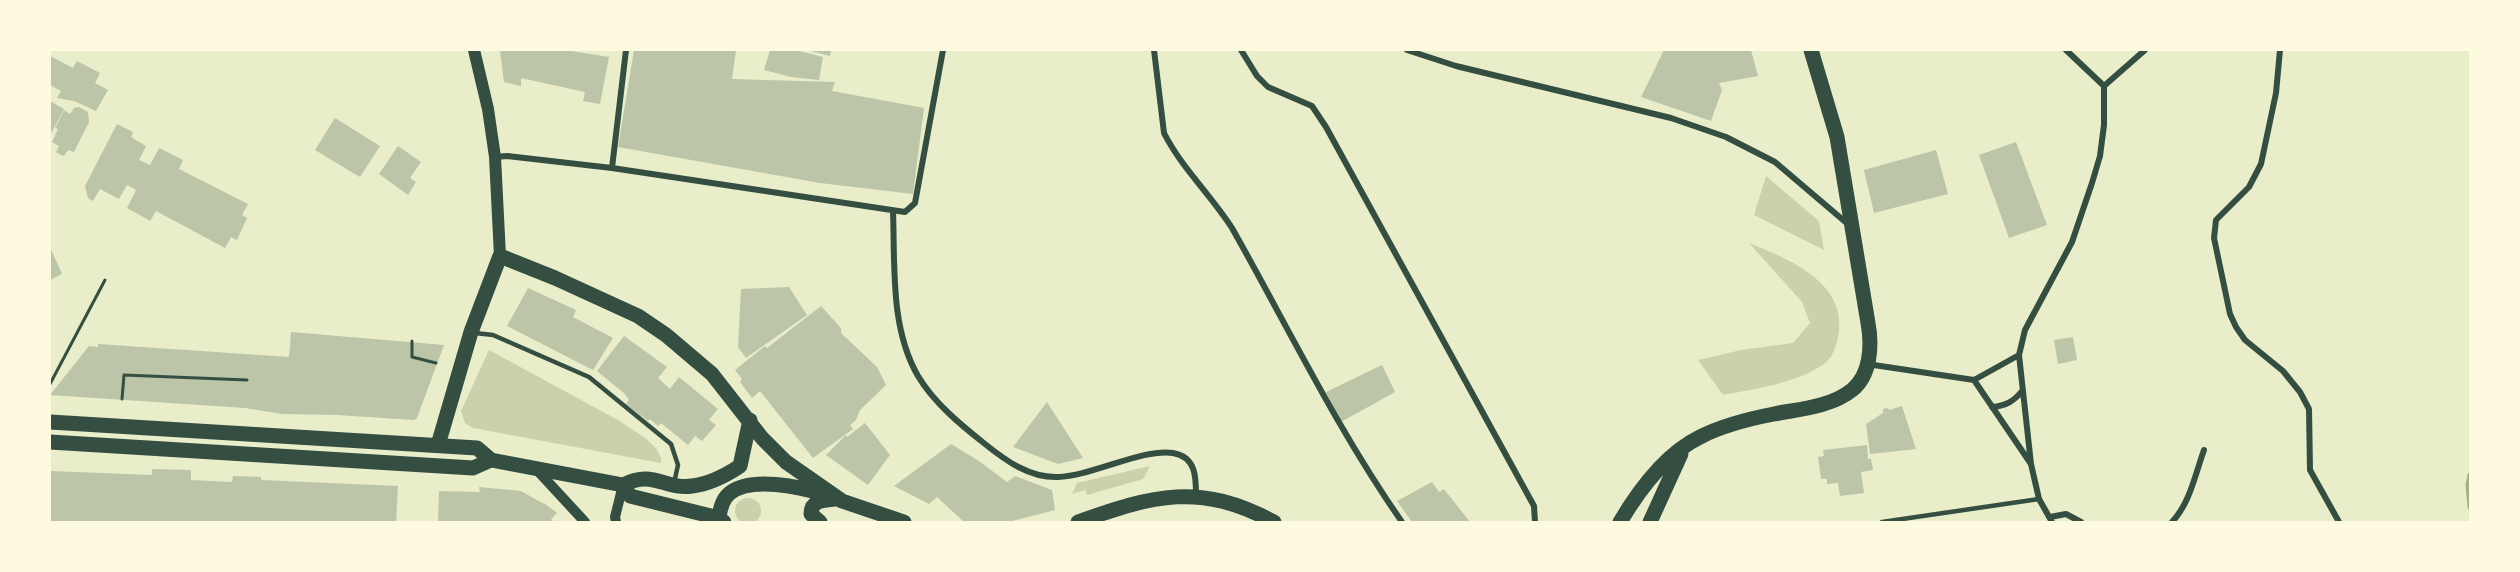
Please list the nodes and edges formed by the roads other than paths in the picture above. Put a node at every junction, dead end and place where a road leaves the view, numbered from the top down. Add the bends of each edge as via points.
1 (474, 50) edge
2 (626, 50) edge
3 (943, 50) edge
4 (1154, 50) edge
5 (1241, 50) edge
6 (1407, 50) edge
7 (1811, 50) edge
8 (2066, 50) edge
9 (2145, 50) edge
10 (2280, 50) edge
11 (2104, 86) junction
12 (495, 157) junction
13 (612, 168) junction
14 (893, 211) junction
15 (1852, 228) junction
16 (500, 256) junction
17 (471, 332) junction
18 (2019, 355) junction
19 (1867, 364) junction
20 (1974, 380) junction
21 (2022, 390) junction
22 (1992, 407) junction
23 (750, 420) junction
24 (50, 422) edge
25 (50, 442) edge
26 (438, 445) junction
27 (1685, 446) junction
28 (2204, 450) dead end
29 (490, 460) junction
30 (2031, 464) junction
31 (536, 469) junction
32 (674, 483) junction
33 (623, 485) junction
34 (1196, 496) junction
35 (838, 498) junction
36 (1634, 498) junction
37 (2039, 499) junction
38 (1658, 502) junction
39 (722, 520) edge
40 (2051, 520) edge
41 (585, 522) edge
42 (616, 522) edge
43 (820, 522) edge
44 (904, 522) edge
45 (1078, 522) edge
46 (1274, 522) edge
47 (1402, 522) edge
48 (1535, 522) edge
49 (1620, 522) edge
50 (1650, 522) edge
51 (1882, 522) edge
52 (2081, 522) edge
53 (2172, 522) edge
54 (2339, 522) edge

1 - 12 main road
2 - 13 street
3 - 14 street via 915,203 905,212
4 - 47 street via 1164,133 1170,145 1232,228 1342,430
5 - 48 street via 1268,87 1312,106 1326,127 1534,506
6 - 15 street via 1456,66 1671,118 1726,137 1775,162
7 - 15 main road via 1837,137
8 - 11 street
9 - 11 street
10 - 54 street via 2276,93 2261,164 2249,187 2216,220 2214,238 2236,327 2245,340 2283,371 2309,409 2310,470
11 - 18 street via 2104,125 2092,183 2072,242 2025,330
12 - 13 street
12 - 16 main road
13 - 14 street
14 - 34 street via 897,298 905,344 918,377 940,405 1007,462 1034,473 1071,476 1173,453 1193,465
15 - 19 main road via 1871,341
16 - 17 main road
16 - 23 main road via 638,316 712,374
17 - 26 main road
17 - 32 lane via 493,335 589,377 671,444 678,465
18 - 20 street
18 - 21 street
19 - 20 street
19 - 27 main road via 1860,381 1841,397 1723,426
20 - 22 street
21 - 22 street via 2014,400
21 - 30 street
22 - 30 street
23 - 32 main road via 740,466 715,481 690,487
23 - 35 main road via 774,452
24 - 26 main road
25 - 29 main road via 473,468
26 - 29 main road via 477,448
27 - 36 main road
27 - 38 main road
28 - 53 street via 2187,501
29 - 31 main road
30 - 37 street
31 - 33 main road
31 - 41 street
32 - 33 main road via 638,477
33 - 39 main road via 630,496
33 - 42 street
34 - 45 main road via 1157,498
34 - 46 main road via 1230,504
35 - 39 main road via 791,485 750,486 731,492 724,499
35 - 43 main road via 816,502 811,514
35 - 44 main road
36 - 38 main road via 1649,491 1657,496
36 - 49 main road
37 - 40 street
37 - 51 lane
38 - 50 main road
40 - 52 street via 2066,514

